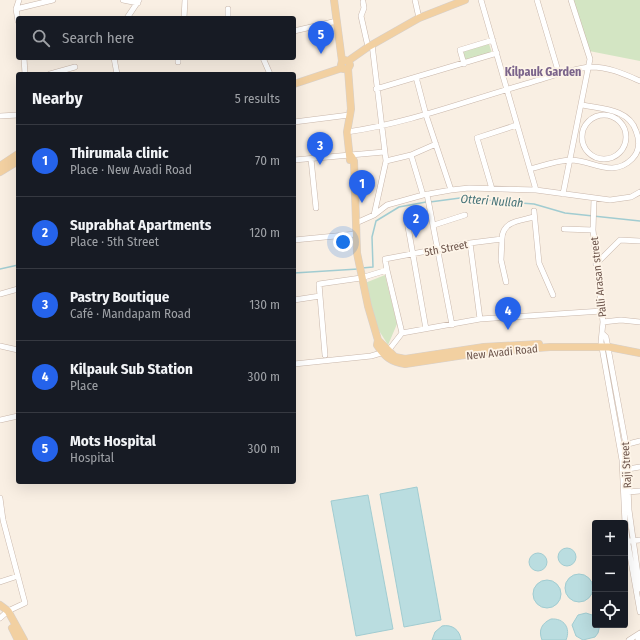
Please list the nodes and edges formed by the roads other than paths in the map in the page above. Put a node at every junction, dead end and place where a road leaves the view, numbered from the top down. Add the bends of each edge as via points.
1 (19, 0) edge
2 (52, 0) edge
3 (123, 0) edge
4 (184, 0) edge
5 (334, 0) edge
6 (415, 0) edge
7 (465, 0) edge
8 (480, 0) edge
9 (537, 0) edge
10 (571, 0) edge
11 (138, 2) edge
12 (363, 2) dead end
13 (16, 9) junction
14 (228, 9) dead end
15 (17, 16) edge
16 (128, 16) edge
17 (184, 16) edge
18 (228, 16) edge
19 (419, 18) junction
20 (336, 21) junction
21 (296, 31) edge
22 (493, 40) junction
23 (370, 46) junction
24 (341, 50) junction
25 (497, 54) junction
26 (356, 55) junction
27 (24, 60) edge
28 (114, 60) edge
29 (264, 60) edge
30 (345, 64) junction
31 (464, 64) junction
32 (75, 67) dead end
33 (590, 67) junction
34 (26, 72) edge
35 (57, 72) edge
36 (117, 72) edge
37 (269, 72) edge
38 (559, 74) junction
39 (416, 77) junction
40 (296, 79) edge
41 (640, 81) edge
42 (296, 83) edge
43 (376, 89) junction
44 (506, 89) junction
45 (582, 104) junction
46 (349, 114) junction
47 (16, 115) edge
48 (426, 115) junction
49 (0, 116) edge
50 (296, 122) edge
51 (517, 125) junction
52 (381, 127) junction
53 (348, 132) junction
54 (576, 132) junction
55 (582, 134) junction
56 (436, 144) junction
57 (640, 146) edge
58 (384, 152) junction
59 (16, 155) edge
60 (411, 155) junction
61 (351, 156) junction
62 (311, 159) junction
63 (296, 160) edge
64 (570, 160) junction
65 (386, 161) junction
66 (16, 162) edge
67 (0, 166) edge
68 (530, 169) junction
69 (0, 172) edge
70 (492, 189) junction
71 (451, 190) junction
72 (536, 190) junction
73 (640, 192) edge
74 (562, 194) junction
75 (426, 196) junction
76 (594, 199) junction
77 (316, 208) dead end
78 (534, 211) dead end
79 (374, 215) junction
80 (465, 215) dead end
81 (534, 217) junction
82 (407, 221) dead end
83 (356, 223) junction
84 (434, 225) junction
85 (564, 229) dead end
86 (593, 230) junction
87 (356, 234) junction
88 (502, 239) junction
89 (296, 240) edge
90 (640, 241) edge
91 (470, 243) junction
92 (437, 249) junction
93 (412, 254) junction
94 (596, 264) junction
95 (387, 270) junction
96 (361, 275) junction
97 (506, 282) dead end
98 (16, 290) edge
99 (0, 294) edge
100 (553, 295) dead end
101 (320, 296) junction
102 (296, 300) edge
103 (602, 311) junction
104 (480, 319) junction
105 (603, 322) junction
106 (640, 322) edge
107 (452, 324) junction
108 (426, 329) junction
109 (402, 333) junction
110 (604, 344) junction
111 (0, 346) edge
112 (640, 348) edge
113 (16, 350) edge
114 (385, 352) junction
115 (640, 353) edge
116 (325, 355) dead end
117 (296, 364) edge
118 (616, 393) junction
119 (610, 395) junction
120 (16, 416) edge
121 (0, 420) edge
122 (640, 441) edge
123 (626, 445) junction
124 (619, 446) junction
125 (640, 467) edge
126 (628, 469) junction
127 (640, 491) edge
128 (628, 492) junction
129 (0, 498) edge
130 (625, 520) edge
131 (628, 535) edge
132 (640, 540) edge
133 (630, 541) junction
134 (18, 576) junction
135 (0, 582) edge
136 (640, 589) edge
137 (0, 606) edge
138 (640, 612) edge
139 (3, 614) edge
140 (640, 633) edge
141 (18, 640) edge
142 (24, 640) edge
143 (629, 640) edge

1 - 13 street
2 - 13 street
3 - 11 street
4 - 17 street
5 - 20 main road, New Avadi Road
6 - 19 street
7 - 19 main road
8 - 22 street
9 - 38 street
10 - 33 street via 590,59
11 - 16 street
12 - 23 street via 361,16
13 - 15 street
14 - 18 street
19 - 23 main road
20 - 21 street
20 - 24 main road, New Avadi Road
22 - 25 street
22 - 31 street via 460,50
23 - 26 main road
23 - 43 street
24 - 26 main road
24 - 30 main road, New Avadi Road
25 - 31 street
25 - 44 street
26 - 30 main road
27 - 34 street
28 - 36 street
29 - 37 street
30 - 40 main road
30 - 42 main road
30 - 46 main road, New Avadi Road via 351,109
31 - 39 street
32 - 35 street
33 - 38 street
33 - 41 street via 615,70
33 - 45 street
38 - 44 street
39 - 43 street
39 - 48 street
43 - 52 street
44 - 48 street
44 - 51 street
45 - 54 street
45 - 57 street via 628,117 634,125
46 - 50 street
46 - 53 main road, New Avadi Road
47 - 49 street
48 - 52 street
48 - 56 street
51 - 68 street
51 - 70 street via 477,138
52 - 53 street
52 - 58 street
53 - 61 main road, New Avadi Road
54 - 55 street
54 - 64 street
55 - 55 street via 584,147 600,158 614,156 626,139 625,132 617,120 603,116 590,121
56 - 60 street
56 - 71 street
57 - 64 street via 628,164 620,168
58 - 61 street
58 - 65 street
59 - 67 main road
60 - 65 street
60 - 75 street
61 - 62 street
61 - 83 main road, New Avadi Road via 354,161
62 - 63 street
62 - 77 street
64 - 68 street
64 - 74 street
65 - 79 street
66 - 69 main road
68 - 72 street
70 - 71 street
70 - 72 street
71 - 75 street
72 - 74 street
73 - 76 street via 631,197
74 - 76 street
75 - 79 street via 387,205
75 - 84 street
76 - 86 street, Palli Arasan street
78 - 81 street
79 - 83 street
80 - 84 street
81 - 88 street via 505,226
81 - 100 street via 539,263
82 - 93 street
83 - 87 main road, New Avadi Road
84 - 92 street
85 - 86 street
86 - 94 street, Palli Arasan street
87 - 89 street
87 - 96 main road, New Avadi Road
88 - 91 street, 5th Street
88 - 97 street via 501,260
90 - 94 street via 620,240
91 - 92 street, 5th Street
91 - 104 street
92 - 93 street, 5th Street
92 - 107 street
93 - 95 street, 5th Street via 385,259
93 - 108 street
94 - 103 street, Palli Arasan street
95 - 96 street
95 - 109 street
96 - 101 street via 319,284
96 - 114 main road, New Avadi Road via 378,340
98 - 99 street
101 - 102 street
101 - 116 street
103 - 104 street
103 - 105 street, Palli Arasan street
104 - 107 street
105 - 106 street
105 - 110 street, Palli Arasan street
107 - 108 street
108 - 109 street
109 - 114 street
110 - 112 main road, New Avadi Road
110 - 114 main road, New Avadi Road via 484,347 405,358
110 - 115 main road, New Avadi Road
110 - 118 street, Raji Street
110 - 119 street, Raji Street
111 - 113 street
114 - 117 street via 371,356
118 - 119 street
118 - 123 street, Raji Street
119 - 124 street, Raji Street
120 - 121 street
122 - 123 street
123 - 124 street
123 - 126 street, Raji Street
124 - 130 street, Raji Street
125 - 126 street
126 - 128 street, Raji Street
127 - 128 street
128 - 133 street, Raji Street
129 - 134 street
131 - 133 street, Raji Street
132 - 133 street
133 - 136 street, Raji Street
133 - 138 street, Raji Street
134 - 135 street
134 - 139 street via 25,603
137 - 139 main road
139 - 141 main road
139 - 142 main road
140 - 143 street

